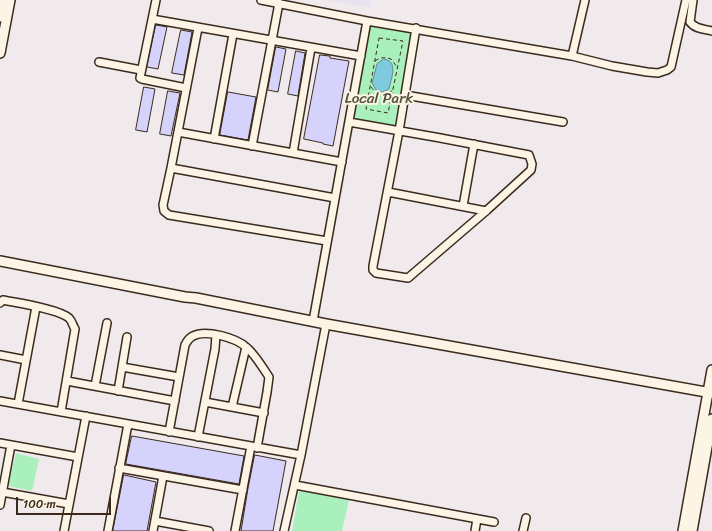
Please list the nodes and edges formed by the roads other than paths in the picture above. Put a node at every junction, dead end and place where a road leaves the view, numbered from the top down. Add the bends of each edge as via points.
1 (3, 0) edge
2 (10, 0) edge
3 (156, 0) edge
4 (262, 0) edge
5 (585, 0) edge
6 (686, 0) edge
7 (693, 0) edge
8 (279, 3) junction
9 (0, 17) edge
10 (152, 19) junction
11 (367, 21) junction
12 (198, 28) junction
13 (416, 28) junction
14 (712, 31) edge
15 (233, 34) junction
16 (272, 41) junction
17 (311, 48) junction
18 (0, 53) edge
19 (361, 56) junction
20 (572, 56) junction
21 (99, 62) dead end
22 (141, 70) junction
23 (186, 88) junction
24 (405, 95) junction
25 (349, 122) junction
26 (563, 122) dead end
27 (399, 131) junction
28 (178, 132) junction
29 (214, 139) junction
30 (474, 144) junction
31 (252, 146) junction
32 (293, 153) junction
33 (342, 162) junction
34 (171, 168) junction
35 (388, 192) junction
36 (335, 198) junction
37 (463, 206) junction
38 (486, 211) junction
39 (328, 241) junction
40 (0, 261) edge
41 (0, 302) edge
42 (36, 307) junction
43 (313, 321) junction
44 (107, 323) dead end
45 (326, 324) junction
46 (216, 335) junction
47 (127, 337) dead end
48 (246, 347) junction
49 (0, 355) edge
50 (26, 360) junction
51 (122, 367) junction
52 (712, 370) edge
53 (179, 377) junction
54 (67, 381) junction
55 (95, 386) junction
56 (118, 391) junction
57 (710, 393) edge
58 (0, 401) edge
59 (175, 401) junction
60 (205, 402) junction
61 (18, 404) junction
62 (232, 407) junction
63 (61, 412) junction
64 (264, 413) junction
65 (86, 416) junction
66 (712, 419) edge
67 (128, 424) junction
68 (169, 432) junction
69 (198, 437) junction
70 (0, 443) edge
71 (11, 445) junction
72 (254, 447) junction
73 (301, 456) junction
74 (78, 457) junction
75 (119, 468) junction
76 (163, 476) junction
77 (295, 485) junction
78 (243, 490) junction
79 (2, 492) junction
80 (70, 504) junction
81 (0, 505) edge
82 (526, 518) dead end
83 (477, 519) junction
84 (155, 521) junction
85 (494, 522) dead end
86 (186, 529) edge
87 (64, 531) edge
88 (108, 531) edge
89 (153, 531) edge
90 (209, 531) edge
91 (235, 531) edge
92 (284, 531) edge
93 (475, 531) edge
94 (523, 531) edge
95 (684, 531) edge
96 (692, 531) edge

1 - 9 main road
2 - 18 main road
3 - 10 street
4 - 8 street
5 - 20 street
6 - 20 street via 673,60 667,70 658,73 647,72
7 - 14 street via 690,22 693,26
8 - 11 street
8 - 16 street
10 - 12 street
10 - 22 street
11 - 13 street
11 - 19 street
12 - 15 street
12 - 23 street
13 - 20 street
13 - 24 street
15 - 16 street
15 - 29 street
16 - 17 street
16 - 31 street
17 - 19 street
17 - 32 street
19 - 25 street
21 - 22 street
22 - 23 street via 142,79
23 - 28 street
24 - 26 street
24 - 27 street
25 - 27 street
25 - 33 street
27 - 30 street
27 - 35 street
28 - 29 street
28 - 34 street
29 - 31 street
30 - 37 street
30 - 38 street via 529,155 532,164 531,170
31 - 32 street
32 - 33 street
33 - 36 street
34 - 36 street
34 - 39 street via 163,205 164,211 169,215
35 - 37 street
35 - 38 street via 373,266 376,273 408,278
36 - 39 street
37 - 38 street
39 - 43 street
40 - 43 main road
41 - 42 street via 3,300
42 - 50 street
42 - 54 street via 71,319 75,329
43 - 45 main road
44 - 55 street
45 - 57 main road
45 - 73 street
46 - 48 street via 231,338
46 - 53 street via 203,333 189,338 185,345
46 - 60 street
47 - 51 street
48 - 62 street
48 - 64 street via 269,377
49 - 50 street
50 - 61 street
51 - 53 street
51 - 56 street
52 - 57 main road
53 - 59 street
54 - 55 street
54 - 63 street
55 - 56 street
56 - 59 street
57 - 95 main road
58 - 61 street
59 - 68 street
60 - 62 street
60 - 69 street
61 - 63 street
62 - 64 street
63 - 65 street
64 - 72 street
65 - 67 street
65 - 74 street
66 - 96 main road
67 - 68 street
67 - 75 street
68 - 69 street
69 - 72 street
70 - 71 street
71 - 74 street
71 - 79 street
72 - 73 street
72 - 78 street
73 - 77 street
74 - 80 street
75 - 76 street
75 - 88 street
76 - 78 street
76 - 84 street
77 - 83 street
77 - 92 street
78 - 91 street
79 - 80 street
79 - 81 street
80 - 87 street
82 - 94 street
83 - 85 street
83 - 93 street
84 - 86 street
84 - 89 street
86 - 90 street

